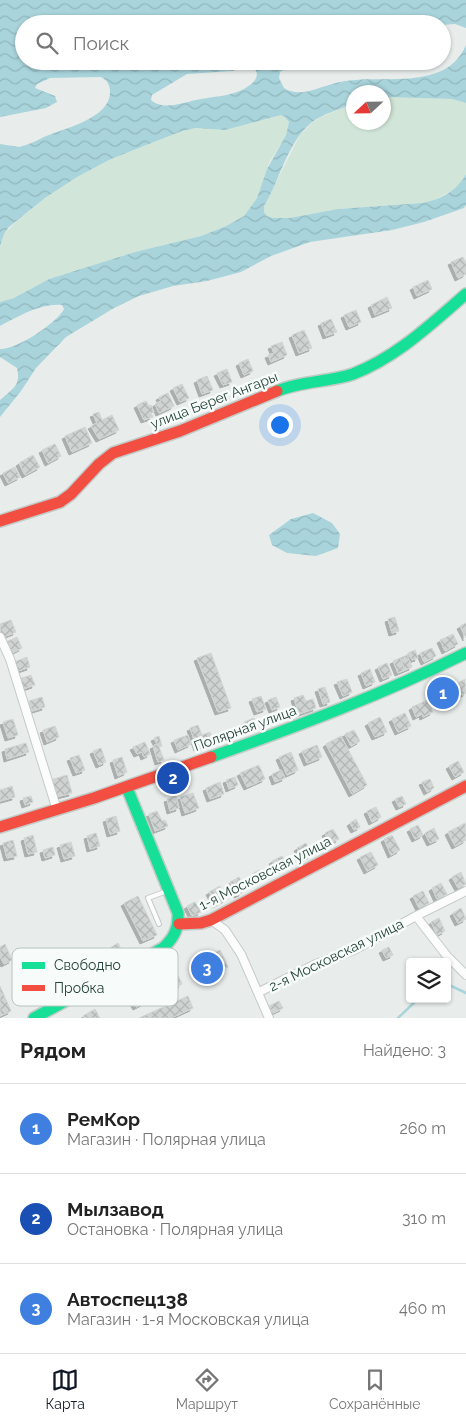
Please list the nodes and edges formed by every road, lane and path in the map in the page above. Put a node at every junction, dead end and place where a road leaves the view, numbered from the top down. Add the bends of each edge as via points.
1 (466, 294) edge
2 (0, 520) edge
3 (0, 637) edge
4 (466, 653) edge
5 (466, 786) edge
6 (127, 788) junction
7 (57, 810) junction
8 (0, 827) edge
9 (169, 890) junction
10 (466, 892) edge
11 (416, 916) junction
12 (211, 920) junction
13 (158, 924) dead end
14 (179, 924) junction
15 (163, 948) edge
16 (466, 975) edge
17 (259, 992) junction
18 (56, 1006) edge
19 (34, 1018) edge
20 (269, 1018) edge

1 - 2 street, улица Берег Ангары via 406,345 375,363 352,374 282,389 180,431 113,453 60,502
3 - 7 street via 10,659
4 - 6 street, Полярная улица via 428,673 298,725
5 - 12 street, 1-я Московская улица
6 - 7 street, Полярная улица
6 - 9 street
7 - 8 street, Полярная улица
9 - 13 lane via 148,898
9 - 14 street
10 - 11 street, 2-я Московская улица
11 - 16 street
11 - 17 street, 2-я Московская улица via 354,950 316,964
12 - 14 street, 1-я Московская улица
12 - 17 street via 225,930 241,954
14 - 15 street via 172,941
17 - 20 street
18 - 19 street

